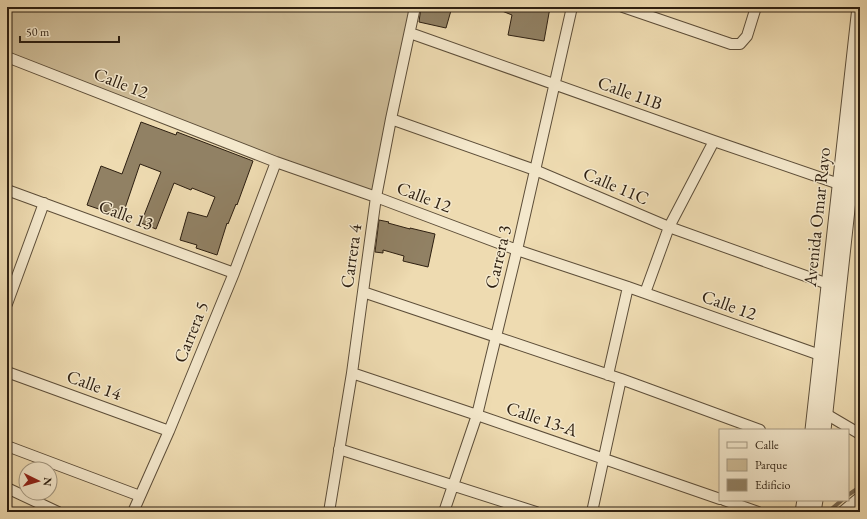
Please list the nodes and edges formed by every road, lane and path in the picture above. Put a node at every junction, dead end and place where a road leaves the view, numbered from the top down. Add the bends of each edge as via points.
1 (416, 7) edge
2 (572, 7) edge
3 (623, 7) edge
4 (756, 7) edge
5 (859, 7) edge
6 (410, 33) junction
7 (7, 57) edge
8 (555, 84) junction
9 (860, 99) edge
10 (391, 119) junction
11 (714, 141) junction
12 (276, 162) junction
13 (535, 170) junction
14 (839, 184) junction
15 (7, 190) edge
16 (376, 197) junction
17 (44, 203) junction
18 (669, 227) junction
19 (517, 250) junction
20 (234, 273) junction
21 (828, 284) junction
22 (628, 286) junction
23 (363, 292) junction
24 (646, 293) junction
25 (7, 304) edge
26 (497, 338) junction
27 (826, 356) junction
28 (7, 372) edge
29 (352, 373) junction
30 (608, 375) junction
31 (621, 379) junction
32 (820, 413) junction
33 (477, 415) junction
34 (757, 429) edge
35 (812, 429) edge
36 (824, 429) edge
37 (169, 431) junction
38 (860, 434) edge
39 (7, 446) edge
40 (340, 449) junction
41 (604, 459) junction
42 (453, 485) junction
43 (7, 488) edge
44 (140, 496) junction
45 (860, 497) edge
46 (719, 499) edge
47 (727, 501) edge
48 (804, 501) edge
49 (816, 501) edge
50 (54, 511) edge
51 (133, 512) edge
52 (329, 512) edge
53 (444, 512) edge
54 (536, 512) edge
55 (592, 512) edge
56 (758, 512) edge
57 (802, 512) edge
58 (814, 512) edge
59 (842, 512) edge

1 - 6 street, Carrera 4
2 - 8 street, Carrera 3
3 - 4 street via 730,44 740,44 747,36
5 - 14 street, Avenida Omar Rayo
6 - 8 street, Calle 11B
6 - 10 street, Carrera 4
7 - 12 street, Calle 12
8 - 11 street, Calle 11B
8 - 13 street, Carrera 3
9 - 27 street, Avenida Omar Rayo
10 - 13 street, Calle 11C
10 - 16 street, Carrera 4
11 - 14 street, Calle 11B
11 - 18 street
12 - 16 street, Calle 12
12 - 20 street, Carrera 5
13 - 18 street, Calle 11C
13 - 19 street, Carrera 3
14 - 21 street, Avenida Omar Rayo
15 - 17 street, Calle 13
16 - 19 street, Calle 12
16 - 23 street, Carrera 4
17 - 20 street, Calle 13
17 - 25 street
18 - 21 street, Calle 11C
18 - 24 street
19 - 22 street, Calle 12
19 - 26 street, Carrera 3
20 - 37 street, Carrera 5
21 - 27 street, Avenida Omar Rayo
22 - 24 street, Calle 12
22 - 30 street
23 - 26 street
23 - 29 street, Carrera 4
24 - 27 street, Calle 12
26 - 30 street
26 - 33 street, Carrera 3
27 - 32 street, Avenida Omar Rayo
28 - 37 street, Calle 14
29 - 33 street, Calle 13-A
29 - 40 street, Carrera 4
30 - 31 street
31 - 34 street
31 - 41 street
32 - 35 street, Avenida Omar Rayo
32 - 36 street, Avenida Omar Rayo
32 - 38 street
33 - 41 street, Calle 13-A
33 - 42 street, Carrera 3
37 - 44 street, Carrera 5
39 - 44 street
40 - 42 street
40 - 52 street, Carrera 4
41 - 46 street, Calle 13-A
41 - 55 street
42 - 53 street, Carrera 3
42 - 54 street
43 - 50 street
44 - 51 street, Carrera 5
45 - 59 street
47 - 56 street
48 - 57 street
49 - 58 street

